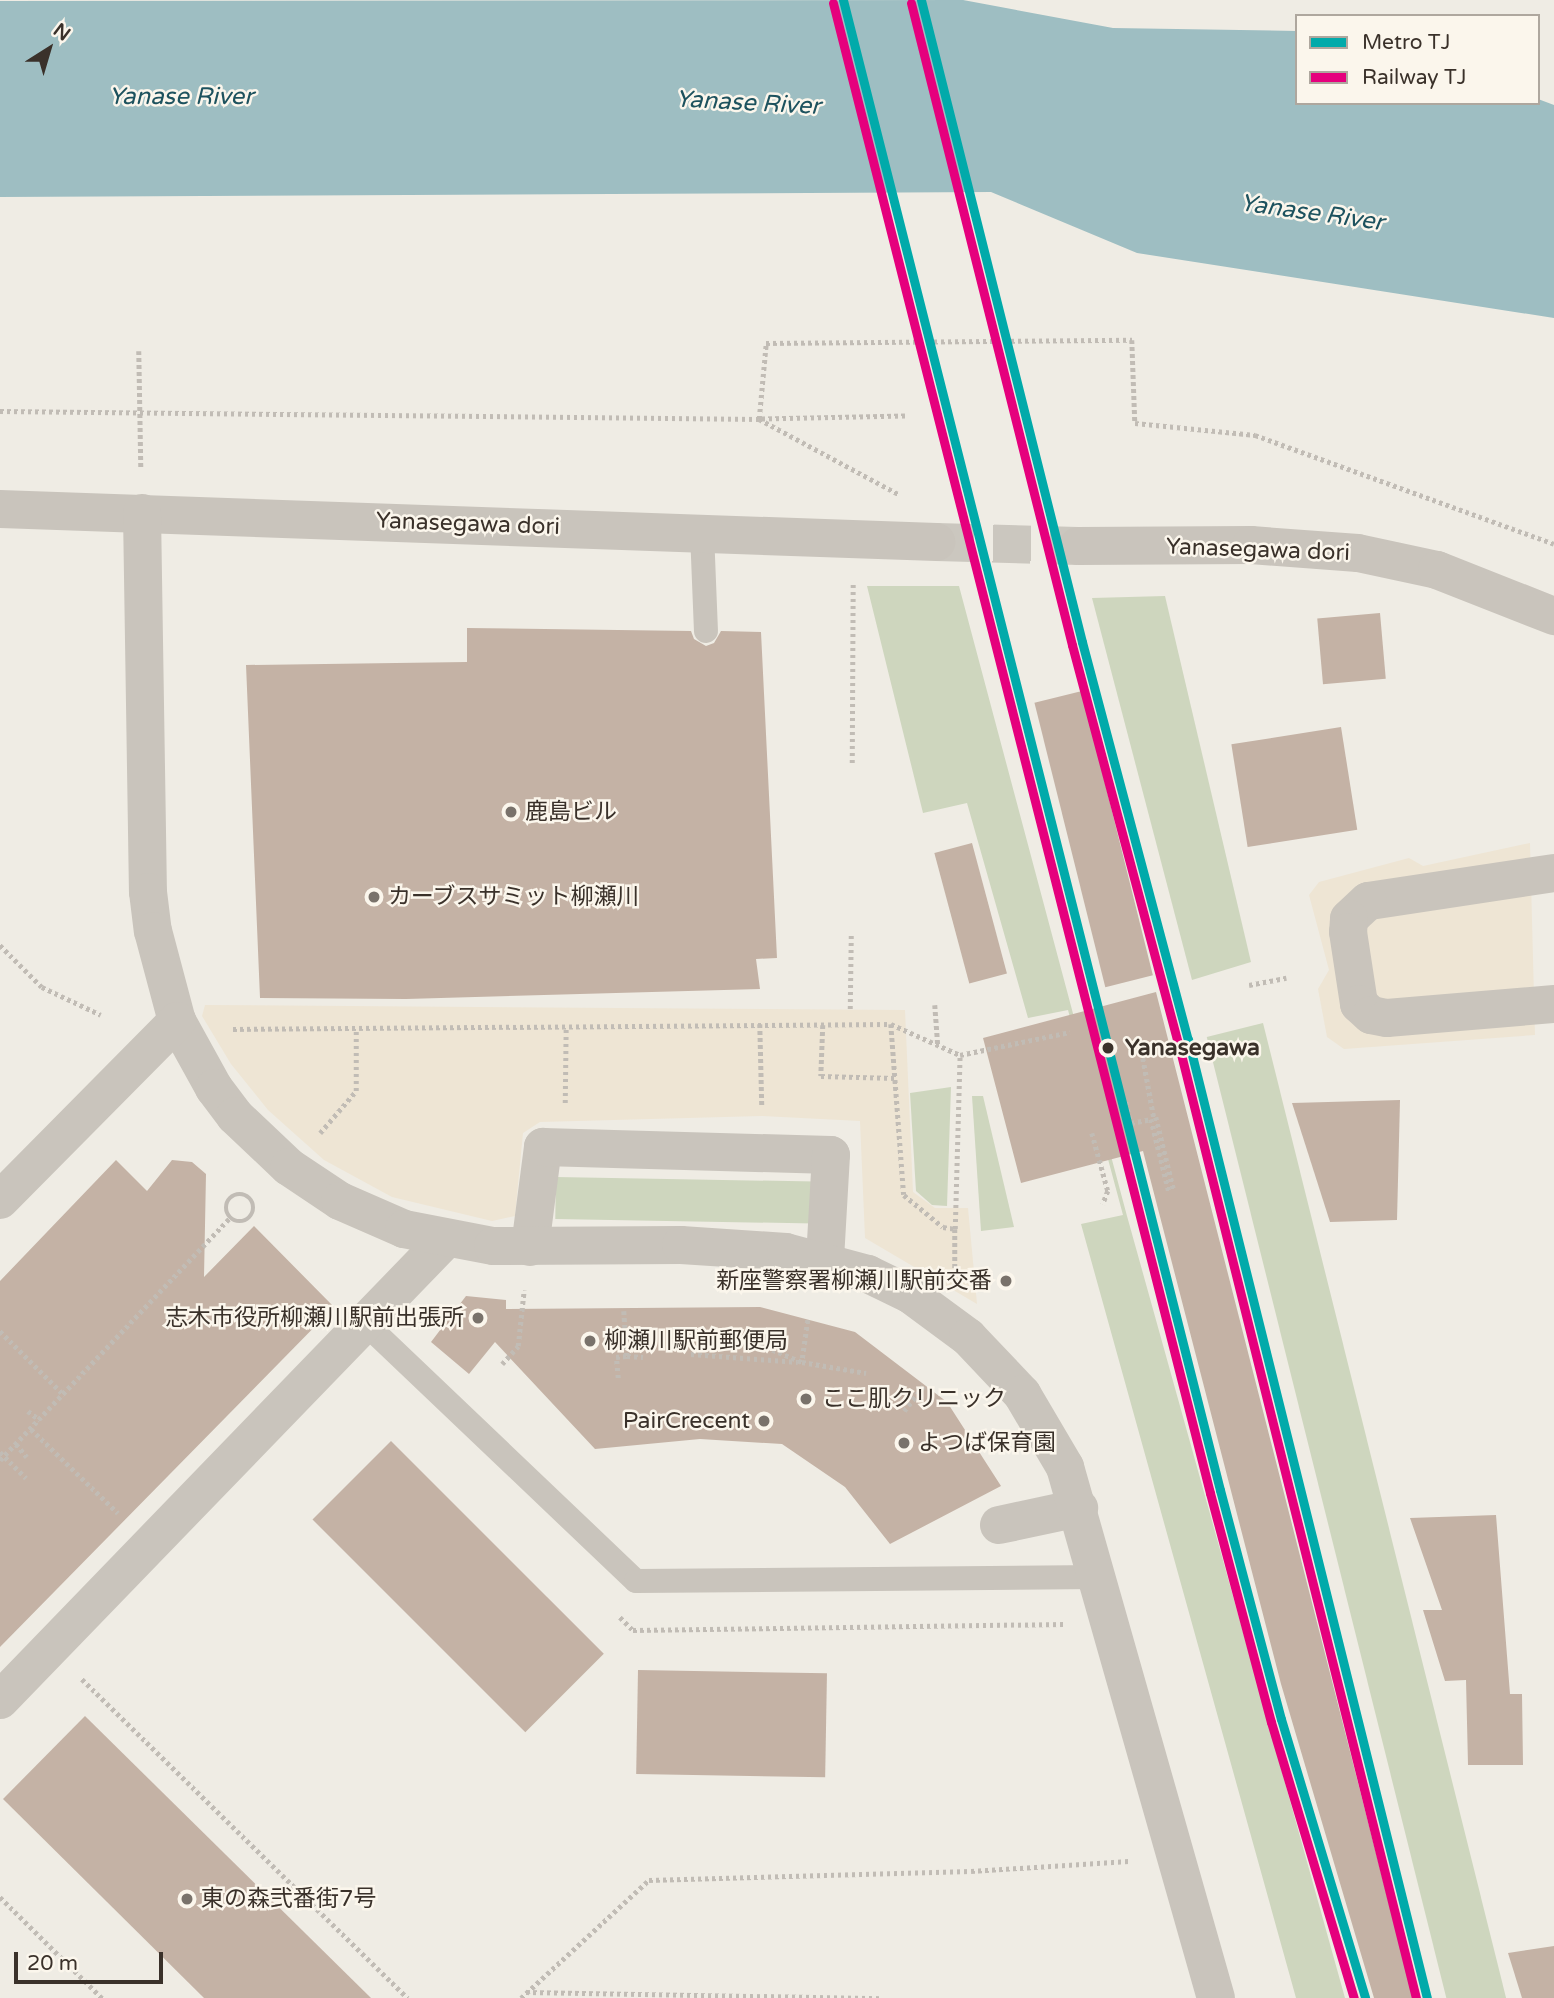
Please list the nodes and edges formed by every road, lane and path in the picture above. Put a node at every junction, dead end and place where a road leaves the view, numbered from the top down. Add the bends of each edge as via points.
1 (139, 351) dead end
2 (0, 411) edge
3 (140, 412) junction
4 (905, 416) dead end
5 (759, 419) junction
6 (141, 497) junction
7 (908, 499) dead end
8 (0, 509) edge
9 (702, 532) junction
10 (936, 542) tunnel mouth
11 (1554, 544) edge
12 (1078, 546) tunnel mouth
13 (853, 578) dead end
14 (1554, 616) edge
15 (706, 631) dead end
16 (852, 763) dead end
17 (1554, 873) edge
18 (850, 934) dead end
19 (0, 945) edge
20 (1286, 978) dead end
21 (1249, 985) dead end
22 (1554, 1004) edge
23 (935, 1005) dead end
24 (850, 1009) dead end
25 (101, 1015) dead end
26 (177, 1021) junction
27 (760, 1024) junction
28 (891, 1024) junction
29 (822, 1025) junction
30 (566, 1026) junction
31 (356, 1028) junction
32 (225, 1029) dead end
33 (1070, 1032) dead end
34 (938, 1046) junction
35 (960, 1055) junction
36 (1143, 1058) dead end
37 (895, 1078) junction
38 (1126, 1102) dead end
39 (565, 1105) dead end
40 (762, 1116) dead end
41 (1155, 1118) junction
42 (1092, 1133) dead end
43 (313, 1140) dead end
44 (1171, 1192) dead end
45 (0, 1200) edge
46 (1103, 1204) dead end
47 (230, 1218) junction
48 (955, 1229) junction
49 (445, 1240) junction
50 (825, 1259) junction
51 (527, 1263) junction
52 (955, 1277) dead end
53 (624, 1311) dead end
54 (808, 1320) dead end
55 (367, 1325) junction
56 (0, 1331) edge
57 (625, 1338) junction
58 (691, 1354) dead end
59 (627, 1356) junction
60 (643, 1357) dead end
61 (802, 1363) junction
62 (502, 1364) dead end
63 (866, 1373) dead end
64 (618, 1378) dead end
65 (924, 1385) dead end
66 (64, 1395) junction
67 (28, 1411) dead end
68 (904, 1411) dead end
69 (40, 1420) junction
70 (31, 1429) junction
71 (16, 1444) junction
72 (0, 1452) edge
73 (27, 1457) dead end
74 (0, 1460) edge
75 (26, 1478) dead end
76 (1079, 1508) junction
77 (999, 1525) dead end
78 (152, 1545) junction
79 (1098, 1577) junction
80 (74, 1671) dead end
81 (0, 1700) edge
82 (1134, 1861) dead end
83 (0, 1897) edge
84 (525, 1992) junction
85 (103, 1998) edge
86 (408, 1998) edge
87 (521, 1998) edge
88 (881, 1998) edge
89 (1216, 1998) edge

1 - 3 path
2 - 3 path
3 - 5 path
3 - 6 path
4 - 5 path
5 - 7 path
5 - 11 path via 766,343 1132,340 1135,423 1255,435
6 - 8 street, Yanasegawa dori
6 - 9 street, Yanasegawa dori
6 - 26 street via 148,892 163,980
9 - 10 street, Yanasegawa dori
9 - 15 lane
12 - 14 street, Yanasegawa dori via 1251,545 1358,553 1437,570
13 - 16 path
17 - 22 street via 1368,901 1349,919 1348,932 1359,1004 1371,1015
18 - 24 path
19 - 25 path via 42,987
20 - 21 path
23 - 34 path
26 - 45 street
26 - 49 street via 235,1116 289,1167 370,1216
27 - 29 path
27 - 30 path
27 - 40 path
28 - 29 path
28 - 34 path
28 - 37 path
29 - 37 path via 821,1076
30 - 31 path
30 - 39 path
31 - 32 path
31 - 43 path via 356,1091
33 - 35 path
34 - 35 path
35 - 48 path
36 - 41 path
37 - 48 path via 904,1195 943,1227
38 - 41 path via 1132,1123
41 - 44 path
42 - 46 path via 1108,1191
47 - 47 path via 246,1221 252,1216 252,1200 235,1195 228,1201
47 - 66 path
48 - 52 path
49 - 51 street
49 - 55 street
50 - 51 street via 748,1247
50 - 51 street via 831,1155 543,1147
50 - 76 street via 911,1295 997,1364 1045,1427
51 - 62 path via 518,1346
53 - 57 path
54 - 61 path
55 - 78 street
55 - 79 lane via 636,1581
56 - 66 path
57 - 59 path
57 - 61 path via 740,1336
58 - 61 path
59 - 60 path
59 - 64 path via 616,1357
61 - 63 path
65 - 68 path
66 - 69 path
67 - 69 path
69 - 70 path
70 - 71 path
70 - 78 path
71 - 73 path
71 - 74 path
72 - 75 path, bridge
76 - 77 street
76 - 79 street
78 - 81 street
79 - 89 street
80 - 86 path
82 - 84 path via 971,1871 649,1880
83 - 85 path
84 - 87 path
84 - 88 path

